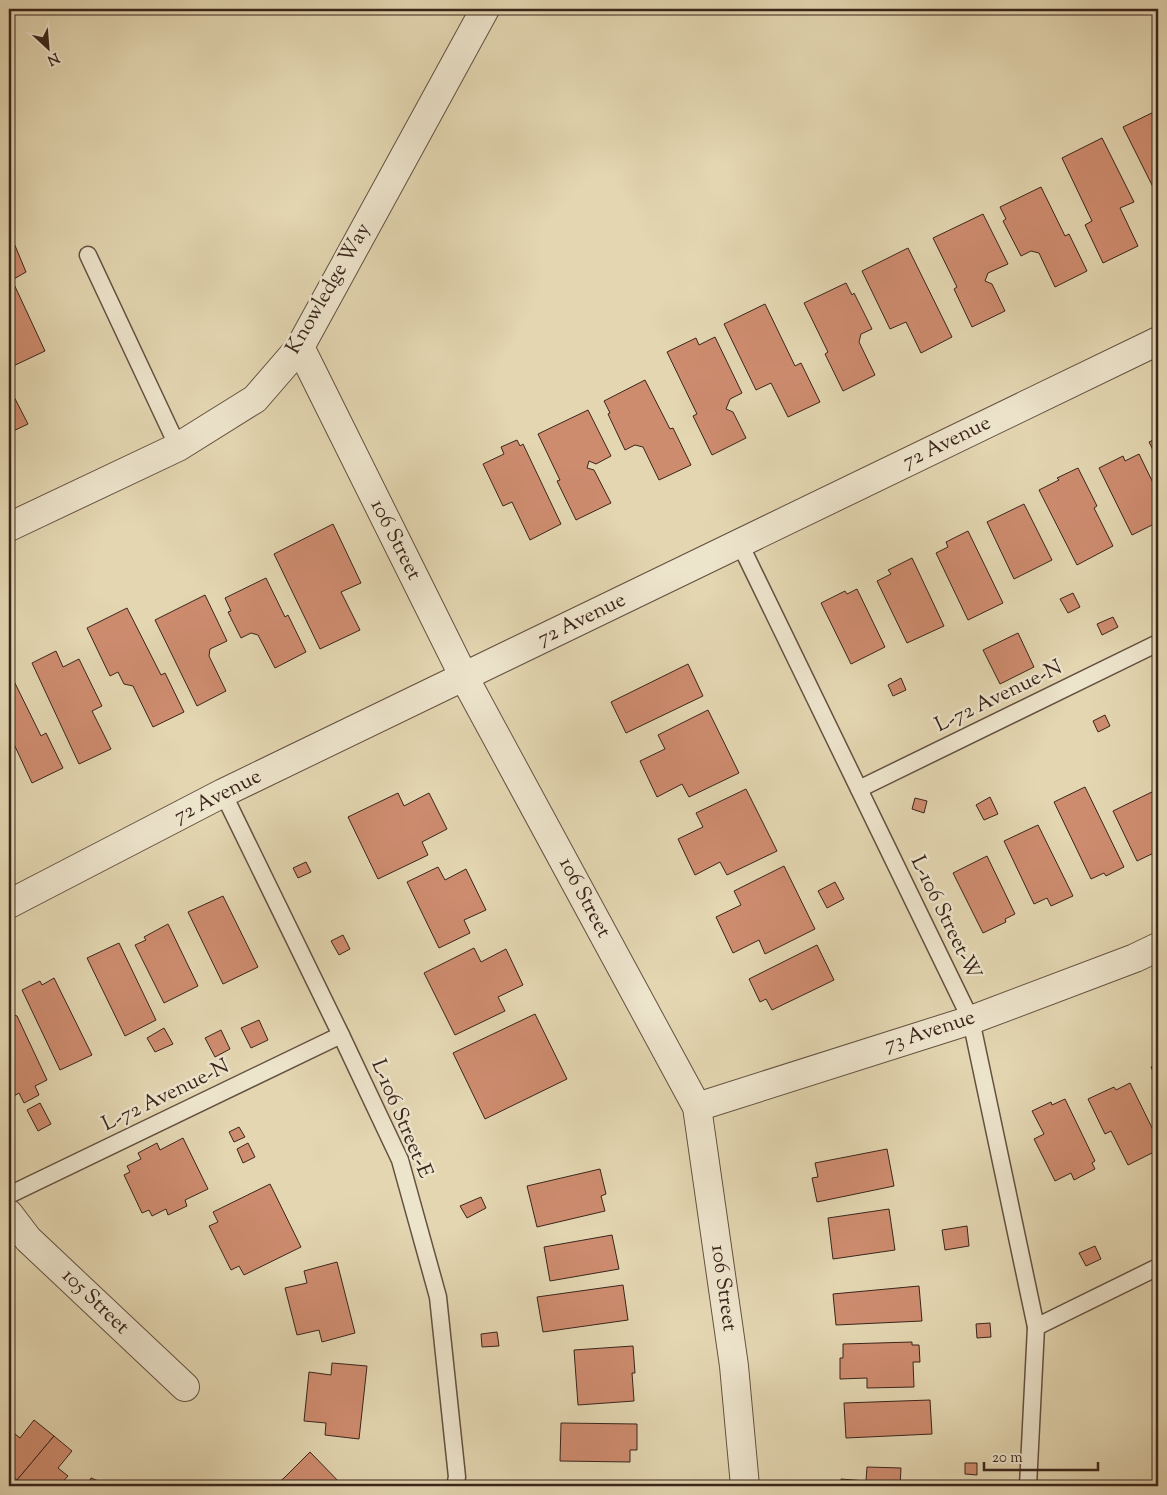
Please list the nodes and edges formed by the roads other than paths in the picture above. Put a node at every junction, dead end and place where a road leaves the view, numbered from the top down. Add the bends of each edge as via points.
1 (485, 9) edge
2 (88, 255) dead end
3 (1158, 341) edge
4 (300, 347) junction
5 (178, 447) junction
6 (9, 527) edge
7 (740, 544) junction
8 (1158, 643) edge
9 (464, 677) junction
10 (859, 789) junction
11 (223, 793) junction
12 (9, 904) edge
13 (1158, 947) edge
14 (970, 1020) junction
15 (341, 1035) junction
16 (697, 1107) junction
17 (9, 1195) edge
18 (9, 1214) edge
19 (1158, 1267) edge
20 (1036, 1327) junction
21 (185, 1388) dead end
22 (456, 1486) edge
23 (745, 1486) edge
24 (1028, 1486) edge

1 - 4 street, Knowledge Way
2 - 5 lane
3 - 7 street, 72 Avenue
4 - 5 street, Knowledge Way via 255,399
4 - 9 street, 106 Street
5 - 6 street, Knowledge Way
7 - 9 street, 72 Avenue
7 - 10 lane, L-106 Street-W
8 - 10 lane, L-72 Avenue-N
9 - 11 street, 72 Avenue
9 - 16 street, 106 Street
10 - 14 lane, L-106 Street-W
11 - 12 street, 72 Avenue
11 - 15 lane, L-106 Street-E
13 - 14 street, 73 Avenue
14 - 16 street, 73 Avenue
14 - 20 lane, L-106 Street-W
15 - 17 lane, L-72 Avenue-N
15 - 22 lane, L-106 Street-E via 400,1160 438,1297
16 - 23 street, 106 Street via 734,1366
18 - 21 street, 105 Street via 28,1239
19 - 20 lane
20 - 24 lane, L-106 Street-W

